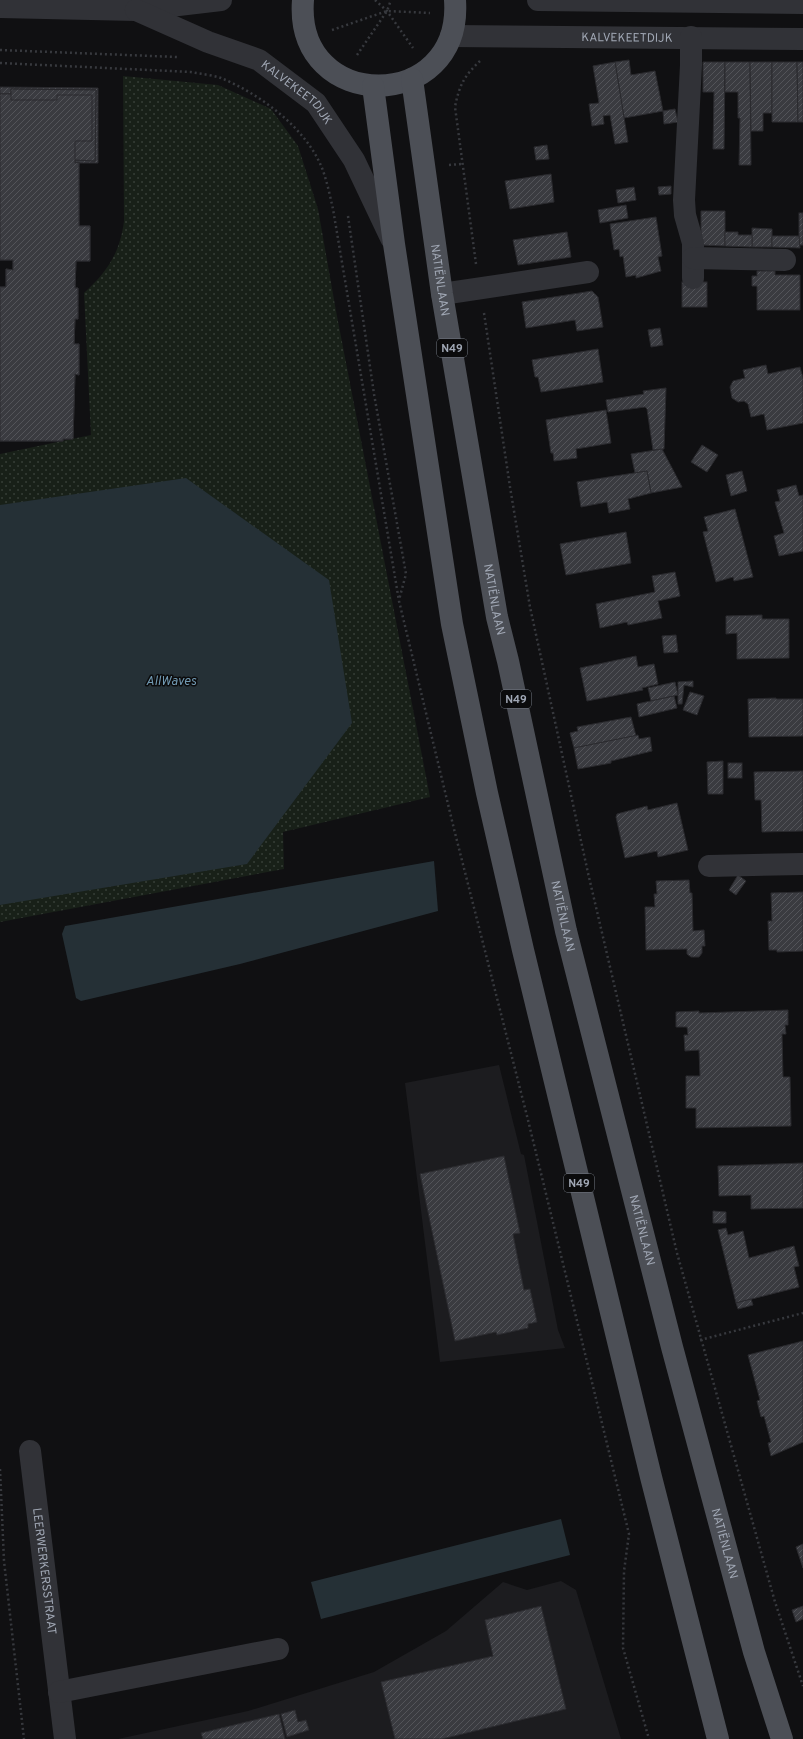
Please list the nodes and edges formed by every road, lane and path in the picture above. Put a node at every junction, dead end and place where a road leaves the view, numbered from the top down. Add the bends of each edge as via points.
1 (221, 0) edge
2 (303, 0) edge
3 (375, 0) edge
4 (391, 0) edge
5 (455, 0) edge
6 (538, 0) edge
7 (803, 3) edge
8 (0, 7) edge
9 (136, 10) junction
10 (387, 11) junction
11 (434, 13) dead end
12 (326, 32) dead end
13 (451, 36) junction
14 (691, 37) junction
15 (803, 39) edge
16 (0, 50) edge
17 (416, 52) dead end
18 (184, 57) dead end
19 (354, 59) dead end
20 (483, 59) dead end
21 (0, 63) edge
22 (412, 79) junction
23 (373, 86) junction
24 (446, 161) dead end
25 (462, 164) junction
26 (348, 216) dead end
27 (394, 244) junction
28 (785, 260) dead end
29 (588, 272) dead end
30 (480, 289) junction
31 (442, 294) junction
32 (399, 601) junction
33 (803, 864) edge
34 (709, 866) dead end
35 (803, 1312) edge
36 (700, 1340) junction
37 (672, 1347) junction
38 (30, 1451) dead end
39 (0, 1469) edge
40 (278, 1649) dead end
41 (803, 1686) edge
42 (59, 1692) junction
43 (24, 1739) edge
44 (65, 1739) edge
45 (649, 1739) edge
46 (718, 1739) edge
47 (782, 1739) edge

1 - 9 street, KALVEKEETDIJK
2 - 23 main road via 304,29 318,57 329,69 342,77 357,84
3 - 10 path
4 - 10 path
5 - 13 main road
6 - 7 street
8 - 9 street, KALVEKEETDIJK
9 - 27 street, KALVEKEETDIJK via 208,42 258,60 316,104 354,160
10 - 11 path
10 - 12 path
10 - 17 path
10 - 19 path
13 - 14 street, KALVEKEETDIJK
13 - 22 main road via 436,61
14 - 15 street, KALVEKEETDIJK
14 - 28 street via 684,200 685,215 693,243 693,268
16 - 18 path
20 - 25 path via 468,72 459,88 454,107
21 - 32 path via 191,72 220,78 254,95 284,116 307,142 322,168 333,209
22 - 23 main road via 399,84
22 - 31 main road, NATIËNLAAN / N49
23 - 27 main road, N49
24 - 25 path via 447,166
25 - 30 path
26 - 32 path via 374,394 406,574
27 - 46 main road, N49 via 452,624 487,793 651,1477
29 - 30 street
30 - 31 street
30 - 36 path via 530,607 588,873 677,1253
31 - 37 main road, NATIËNLAAN / N49 via 497,617 566,931
32 - 45 path via 629,1534 624,1572 623,1648
33 - 34 street
35 - 36 path
36 - 37 path
36 - 41 path via 775,1602
37 - 47 main road, NATIËNLAAN / N49 via 754,1652
38 - 42 street, LEERWERKERSSTRAAT
39 - 43 path via 4,1561
40 - 42 street
42 - 44 street, LEERWERKERSSTRAAT

